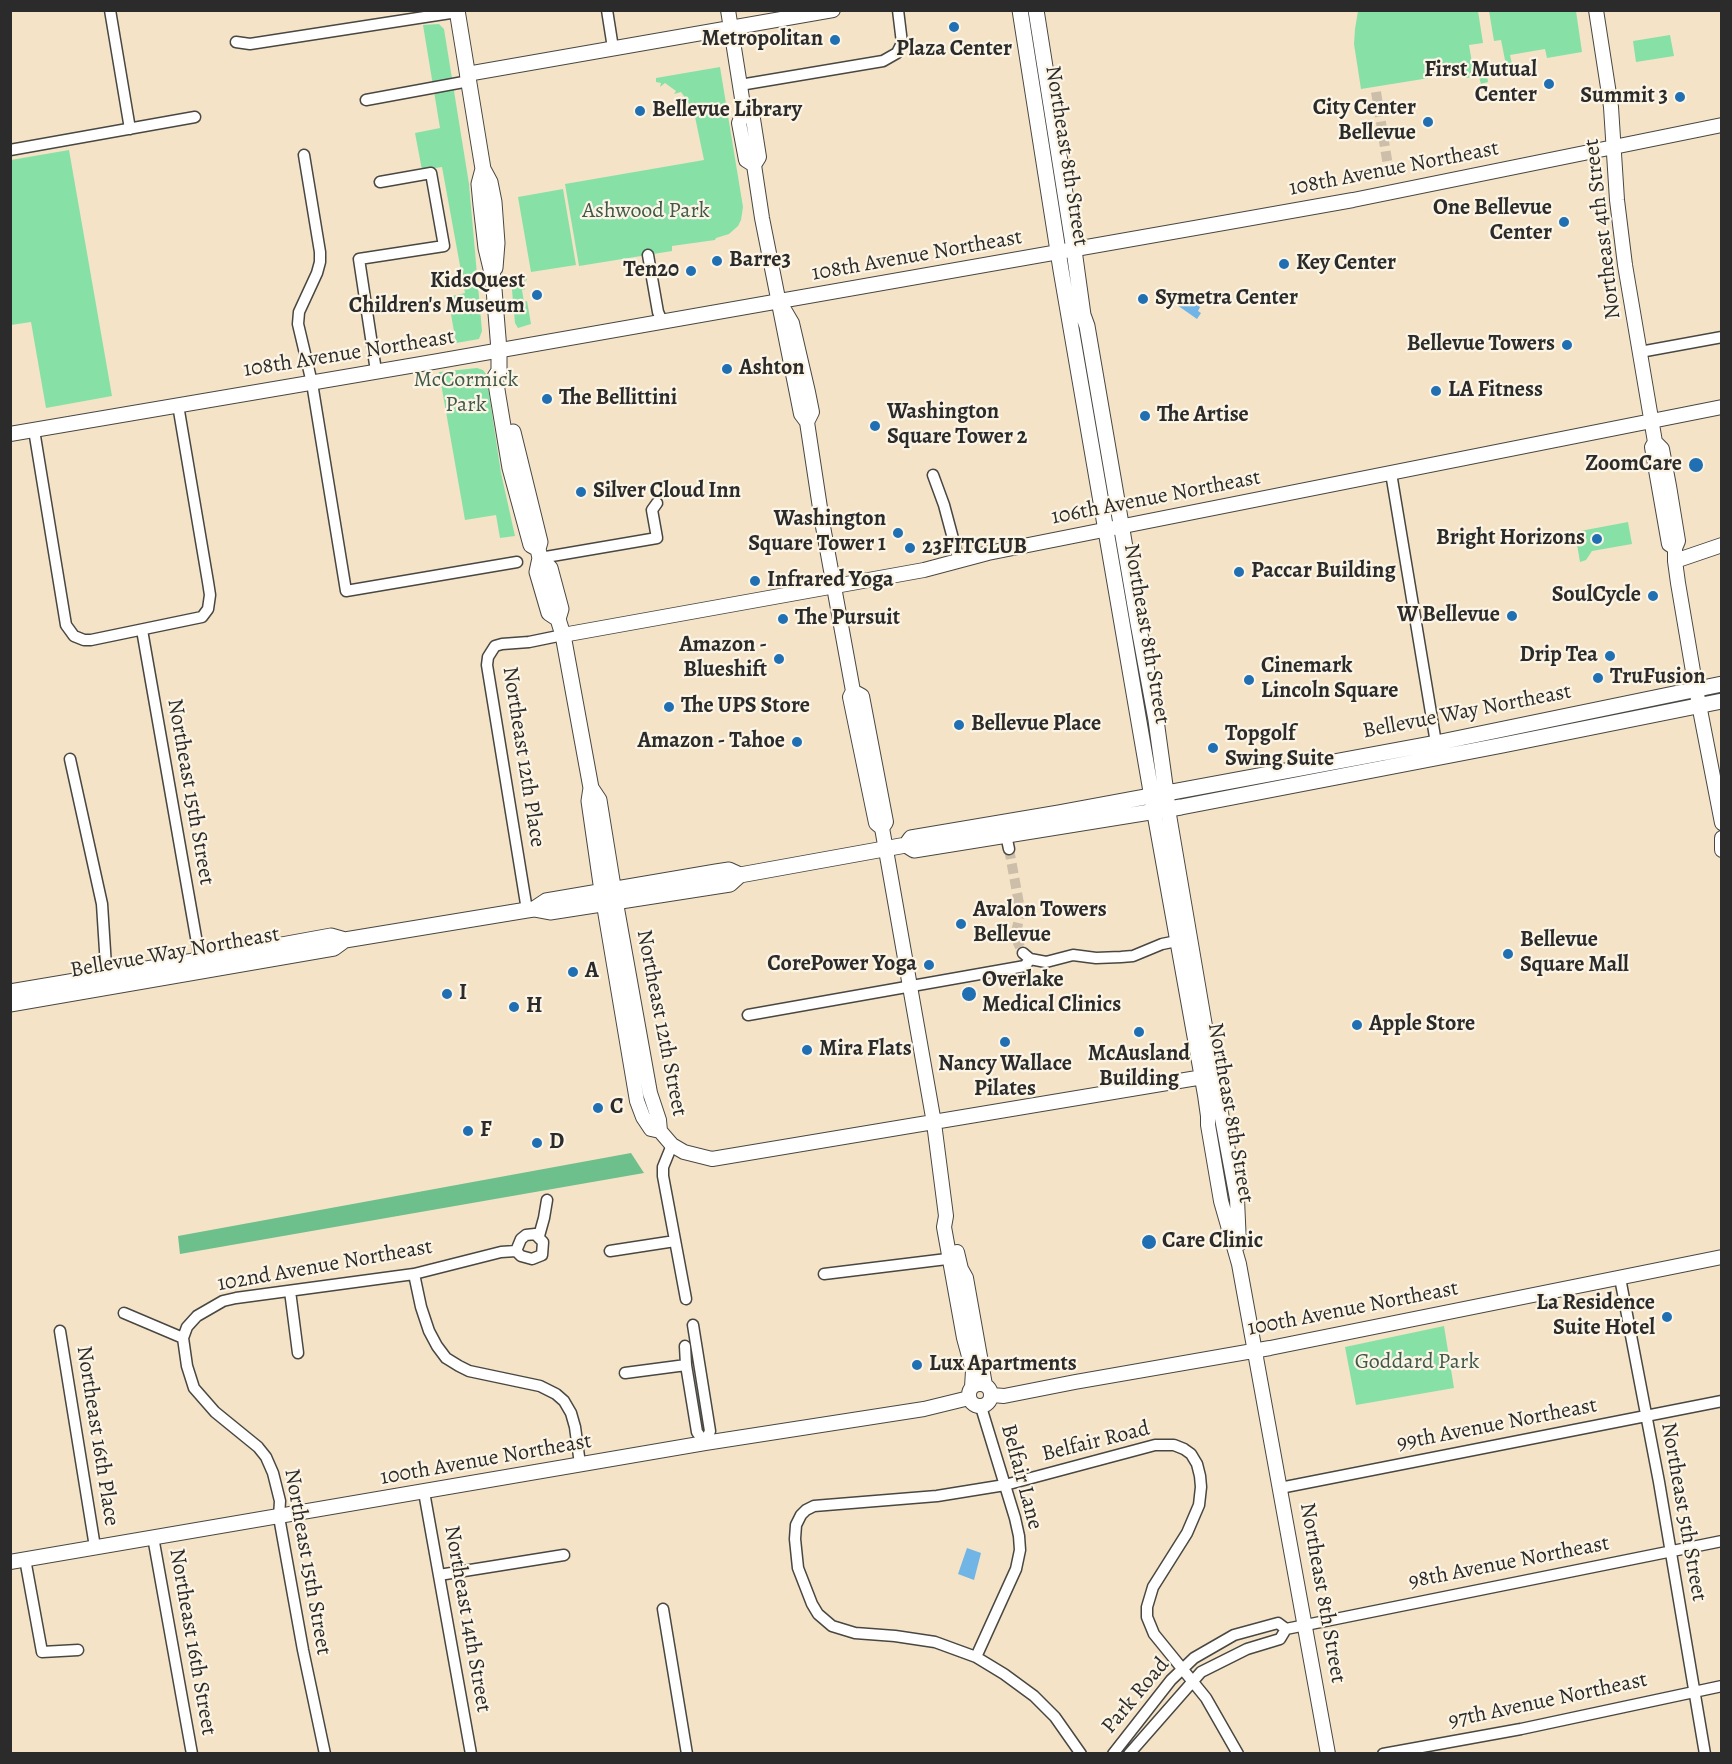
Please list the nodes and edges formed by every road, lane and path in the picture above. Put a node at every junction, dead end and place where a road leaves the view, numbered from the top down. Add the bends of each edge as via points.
1 (110, 10) edge
2 (607, 10) edge
3 (728, 10) edge
4 (832, 10) edge
5 (898, 10) edge
6 (1020, 10) edge
7 (1036, 10) edge
8 (1596, 10) edge
9 (457, 11) edge
10 (731, 28) junction
11 (236, 42) dead end
12 (613, 48) junction
13 (468, 78) junction
14 (740, 85) junction
15 (366, 100) dead end
16 (195, 117) dead end
17 (1722, 125) edge
18 (130, 129) junction
19 (1613, 146) junction
20 (10, 150) edge
21 (304, 155) dead end
22 (380, 182) dead end
23 (1074, 250) junction
24 (1058, 253) junction
25 (648, 255) dead end
26 (780, 302) junction
27 (662, 321) junction
28 (1722, 336) edge
29 (499, 350) junction
30 (1640, 352) junction
31 (376, 371) junction
32 (312, 383) junction
33 (178, 405) junction
34 (1722, 407) edge
35 (1651, 420) junction
36 (34, 430) junction
37 (10, 434) edge
38 (1390, 473) junction
39 (933, 475) dead end
40 (657, 502) dead end
41 (1121, 526) junction
42 (1105, 529) junction
43 (1722, 545) edge
44 (539, 554) junction
45 (1675, 555) junction
46 (959, 561) junction
47 (517, 562) dead end
48 (834, 587) junction
49 (142, 630) junction
50 (563, 635) junction
51 (1722, 684) edge
52 (1696, 689) junction
53 (853, 691) junction
54 (1722, 701) edge
55 (1699, 706) junction
56 (1436, 743) junction
57 (1359, 757) junction
58 (70, 759) dead end
59 (1315, 781) junction
60 (1159, 794) junction
61 (1161, 810) junction
62 (1722, 822) edge
63 (882, 828) junction
64 (1722, 838) edge
65 (906, 845) junction
66 (885, 849) junction
67 (1722, 850) edge
68 (609, 898) junction
69 (530, 909) junction
70 (345, 940) junction
71 (1177, 941) junction
72 (200, 960) junction
73 (108, 982) junction
74 (910, 987) junction
75 (10, 992) edge
76 (10, 1004) edge
77 (622, 1012) junction
78 (748, 1015) dead end
79 (644, 1062) junction
80 (1208, 1076) junction
81 (1208, 1116) junction
82 (934, 1123) junction
83 (660, 1131) junction
84 (672, 1145) junction
85 (1234, 1181) junction
86 (547, 1200) dead end
87 (539, 1236) junction
88 (675, 1241) junction
89 (516, 1251) junction
90 (610, 1251) dead end
91 (1722, 1257) edge
92 (954, 1258) junction
93 (1239, 1264) junction
94 (414, 1274) junction
95 (824, 1274) dead end
96 (1620, 1278) junction
97 (290, 1291) junction
98 (686, 1299) dead end
99 (124, 1313) dead end
100 (693, 1324) dead end
101 (60, 1331) dead end
102 (183, 1338) junction
103 (685, 1346) dead end
104 (1255, 1350) junction
105 (298, 1353) dead end
106 (686, 1365) junction
107 (625, 1373) dead end
108 (979, 1391) junction
109 (1722, 1401) edge
110 (981, 1407) joint
111 (1646, 1416) junction
112 (705, 1443) junction
113 (580, 1464) junction
114 (1005, 1485) junction
115 (1280, 1488) junction
116 (424, 1492) junction
117 (279, 1517) junction
118 (153, 1537) junction
119 (1722, 1541) edge
120 (95, 1547) junction
121 (1671, 1551) junction
122 (564, 1555) dead end
123 (25, 1559) junction
124 (10, 1562) edge
125 (439, 1575) junction
126 (663, 1609) dead end
127 (1304, 1624) junction
128 (1286, 1629) junction
129 (78, 1650) dead end
130 (976, 1657) junction
131 (1183, 1669) junction
132 (1193, 1682) junction
133 (1722, 1686) edge
134 (1694, 1691) junction
135 (685, 1753) edge
136 (192, 1754) edge
137 (324, 1754) edge
138 (471, 1754) edge
139 (1081, 1754) edge
140 (1113, 1754) edge
141 (1129, 1754) edge
142 (1238, 1754) edge
143 (1328, 1754) edge
144 (1383, 1754) edge
145 (1705, 1754) edge

1 - 18 street
2 - 12 street
3 - 10 main road
4 - 10 main road
5 - 14 street via 902,43 897,53 883,61
6 - 24 main road, Northeast 8th Street
7 - 23 main road, Northeast 8th Street
8 - 19 main road, Northeast 4th Street
9 - 11 street via 250,44
9 - 13 main road, Northeast 12th Street
10 - 12 main road
10 - 14 main road
12 - 13 main road
13 - 15 street
13 - 29 main road, Northeast 12th Street via 483,169 494,202 497,263 493,277
14 - 26 main road via 745,112 740,123 746,160 754,165
16 - 18 street
17 - 19 main road, 108th Avenue Northeast
18 - 20 street
19 - 23 main road, 108th Avenue Northeast via 1353,200
19 - 30 main road, Northeast 4th Street via 1620,226
21 - 32 street via 320,262 299,312 298,324
22 - 31 street via 431,173 444,246 359,260
23 - 24 main road, 108th Avenue Northeast
23 - 41 main road, Northeast 8th Street
24 - 26 main road, 108th Avenue Northeast
24 - 42 main road, Northeast 8th Street
25 - 27 street
26 - 27 main road, 108th Avenue Northeast
26 - 48 main road via 801,414 807,422
27 - 29 main road, 108th Avenue Northeast
28 - 30 street
29 - 31 main road, 108th Avenue Northeast
29 - 44 main road, Northeast 12th Street via 499,371 495,377 510,468 531,545
30 - 35 main road, Northeast 4th Street
31 - 32 main road, 108th Avenue Northeast
32 - 33 main road, 108th Avenue Northeast
32 - 47 street via 345,591
33 - 36 main road, 108th Avenue Northeast
33 - 49 street via 208,582 208,609 201,617
34 - 35 main road, 106th Avenue Northeast
35 - 38 main road, 106th Avenue Northeast
35 - 45 main road, Northeast 4th Street via 1666,467 1678,541
36 - 37 main road, 108th Avenue Northeast
36 - 49 street via 69,631 91,640
38 - 41 main road, 106th Avenue Northeast
38 - 56 street
39 - 46 street
40 - 44 street via 652,510 657,538
41 - 42 main road, 106th Avenue Northeast
41 - 60 main road, Northeast 8th Street via 1166,785
42 - 46 main road, 106th Avenue Northeast
42 - 60 main road, Northeast 8th Street
43 - 45 main road
44 - 50 main road, Northeast 12th Street via 537,572 549,613 558,619
45 - 52 main road, Northeast 4th Street
46 - 48 main road, 106th Avenue Northeast
48 - 50 main road, 106th Avenue Northeast
48 - 53 main road
49 - 72 street, Northeast 15th Street
50 - 68 main road, Northeast 12th Street
50 - 69 street, Northeast 12th Place via 495,646 487,665
51 - 52 main road, Bellevue Way Northeast
52 - 55 main road, Northeast 4th Street
52 - 56 main road, Bellevue Way Northeast
53 - 63 main road via 850,698 876,823
53 - 63 main road via 862,696 886,822
54 - 55 main road, Bellevue Way Northeast
55 - 59 main road, Bellevue Way Northeast
55 - 62 main road, Northeast 4th Street
56 - 57 main road, Bellevue Way Northeast
57 - 59 main road via 1358,764
57 - 60 main road, Bellevue Way Northeast
58 - 73 street via 102,904
59 - 61 main road, Bellevue Way Northeast
60 - 61 main road, Northeast 8th Street
60 - 65 main road, Bellevue Way Northeast via 911,838
61 - 65 main road, Bellevue Way Northeast via 1008,842 914,850
61 - 71 main road, Northeast 8th Street
61 - 80 main road, Northeast 8th Street via 1204,1021
63 - 66 main road
64 - 67 main road
65 - 66 main road, Bellevue Way Northeast
66 - 68 main road, Bellevue Way Northeast via 740,875 729,870
66 - 74 main road
68 - 69 main road, Bellevue Way Northeast via 546,901
68 - 77 main road, Northeast 12th Street
68 - 79 main road, Northeast 12th Street
69 - 70 main road, Bellevue Way Northeast
70 - 72 main road, Bellevue Way Northeast via 331,936
70 - 73 main road, Bellevue Way Northeast via 334,948
71 - 74 street via 1132,956 1072,955 1046,962 1027,956 1025,966
71 - 80 main road, Northeast 8th Street
72 - 73 main road, Bellevue Way Northeast
73 - 75 main road, Bellevue Way Northeast
73 - 76 main road, Bellevue Way Northeast
74 - 78 street
74 - 82 main road
77 - 79 main road via 637,1055
77 - 83 main road, Northeast 12th Street via 637,1101 651,1129
79 - 83 main road, Northeast 12th Street
80 - 81 main road, Northeast 8th Street
80 - 82 main road
80 - 85 main road, Northeast 8th Street
81 - 85 main road via 1214,1123 1224,1176
81 - 93 main road, Northeast 8th Street via 1221,1201
82 - 84 main road via 712,1159
82 - 92 main road via 946,1216 944,1227
83 - 84 main road
84 - 88 street, Northeast 12th Street via 663,1176
85 - 93 main road, Northeast 8th Street
86 - 87 street, 102nd Avenue Northeast
87 - 89 street, 102nd Avenue Northeast via 526,1235
87 - 89 street, 102nd Avenue Northeast via 543,1242 538,1258 526,1258
88 - 90 street
88 - 98 street, Northeast 12th Street
89 - 94 street, 102nd Avenue Northeast
91 - 96 main road, 100th Avenue Northeast
92 - 95 street
92 - 108 main road via 964,1338
93 - 104 main road, Northeast 8th Street
94 - 97 street, 102nd Avenue Northeast
94 - 113 street via 429,1330 446,1358 469,1371 540,1386 556,1394 571,1413
96 - 104 main road, 100th Avenue Northeast
96 - 111 street, Northeast 5th Street
97 - 102 street, 102nd Avenue Northeast via 223,1301 197,1316
97 - 105 street
99 - 102 street
100 - 112 street via 710,1431
101 - 120 street, Northeast 16th Place
102 - 117 street, Northeast 15th Street via 194,1388 266,1457 277,1486
103 - 106 street
104 - 108 main road, 100th Avenue Northeast via 1004,1396
104 - 115 main road, Northeast 8th Street
106 - 107 street
106 - 112 street via 697,1432
108 - 110 main road via 988,1404
108 - 112 main road, 100th Avenue Northeast via 924,1409
109 - 111 street, 99th Avenue Northeast
110 - 114 street, Belfair Lane
111 - 115 street, 99th Avenue Northeast
111 - 121 street, Northeast 5th Street
112 - 113 main road, 100th Avenue Northeast
113 - 116 main road, 100th Avenue Northeast
114 - 130 street, Belfair Lane via 1020,1550
114 - 130 street, Belfair Road via 937,1496 822,1505 806,1510 796,1525 798,1568 805,1590 818,1614 832,1626 935,1642
114 - 131 street, Belfair Road via 1155,1445 1174,1445 1191,1454 1200,1476 1198,1505 1187,1533 1153,1587 1147,1606 1154,1634
115 - 127 main road, Northeast 8th Street
116 - 117 main road, 100th Avenue Northeast
116 - 125 street, Northeast 14th Street
117 - 118 main road, 100th Avenue Northeast
117 - 137 street, Northeast 15th Street
118 - 120 main road, 100th Avenue Northeast
118 - 136 street, Northeast 16th Street
119 - 121 street, 98th Avenue Northeast
120 - 123 main road, 100th Avenue Northeast
121 - 127 street, 98th Avenue Northeast
121 - 134 street, Northeast 5th Street
122 - 125 street
123 - 124 main road, 100th Avenue Northeast
123 - 129 street via 42,1652
125 - 138 street, Northeast 14th Street
126 - 135 street
127 - 128 street, Park Road
127 - 143 main road, Northeast 8th Street
128 - 131 street, Park Road via 1278,1623 1234,1635 1194,1658
128 - 132 street, Park Road via 1280,1639 1247,1649 1201,1672
130 - 139 street via 1034,1696 1055,1717
131 - 132 street, Belfair Road
131 - 140 street, Park Road via 1170,1680
132 - 141 street, Park Road
132 - 142 street, Belfair Road
133 - 134 street, 97th Avenue Northeast
134 - 144 street, 97th Avenue Northeast
134 - 145 street, Northeast 5th Street

